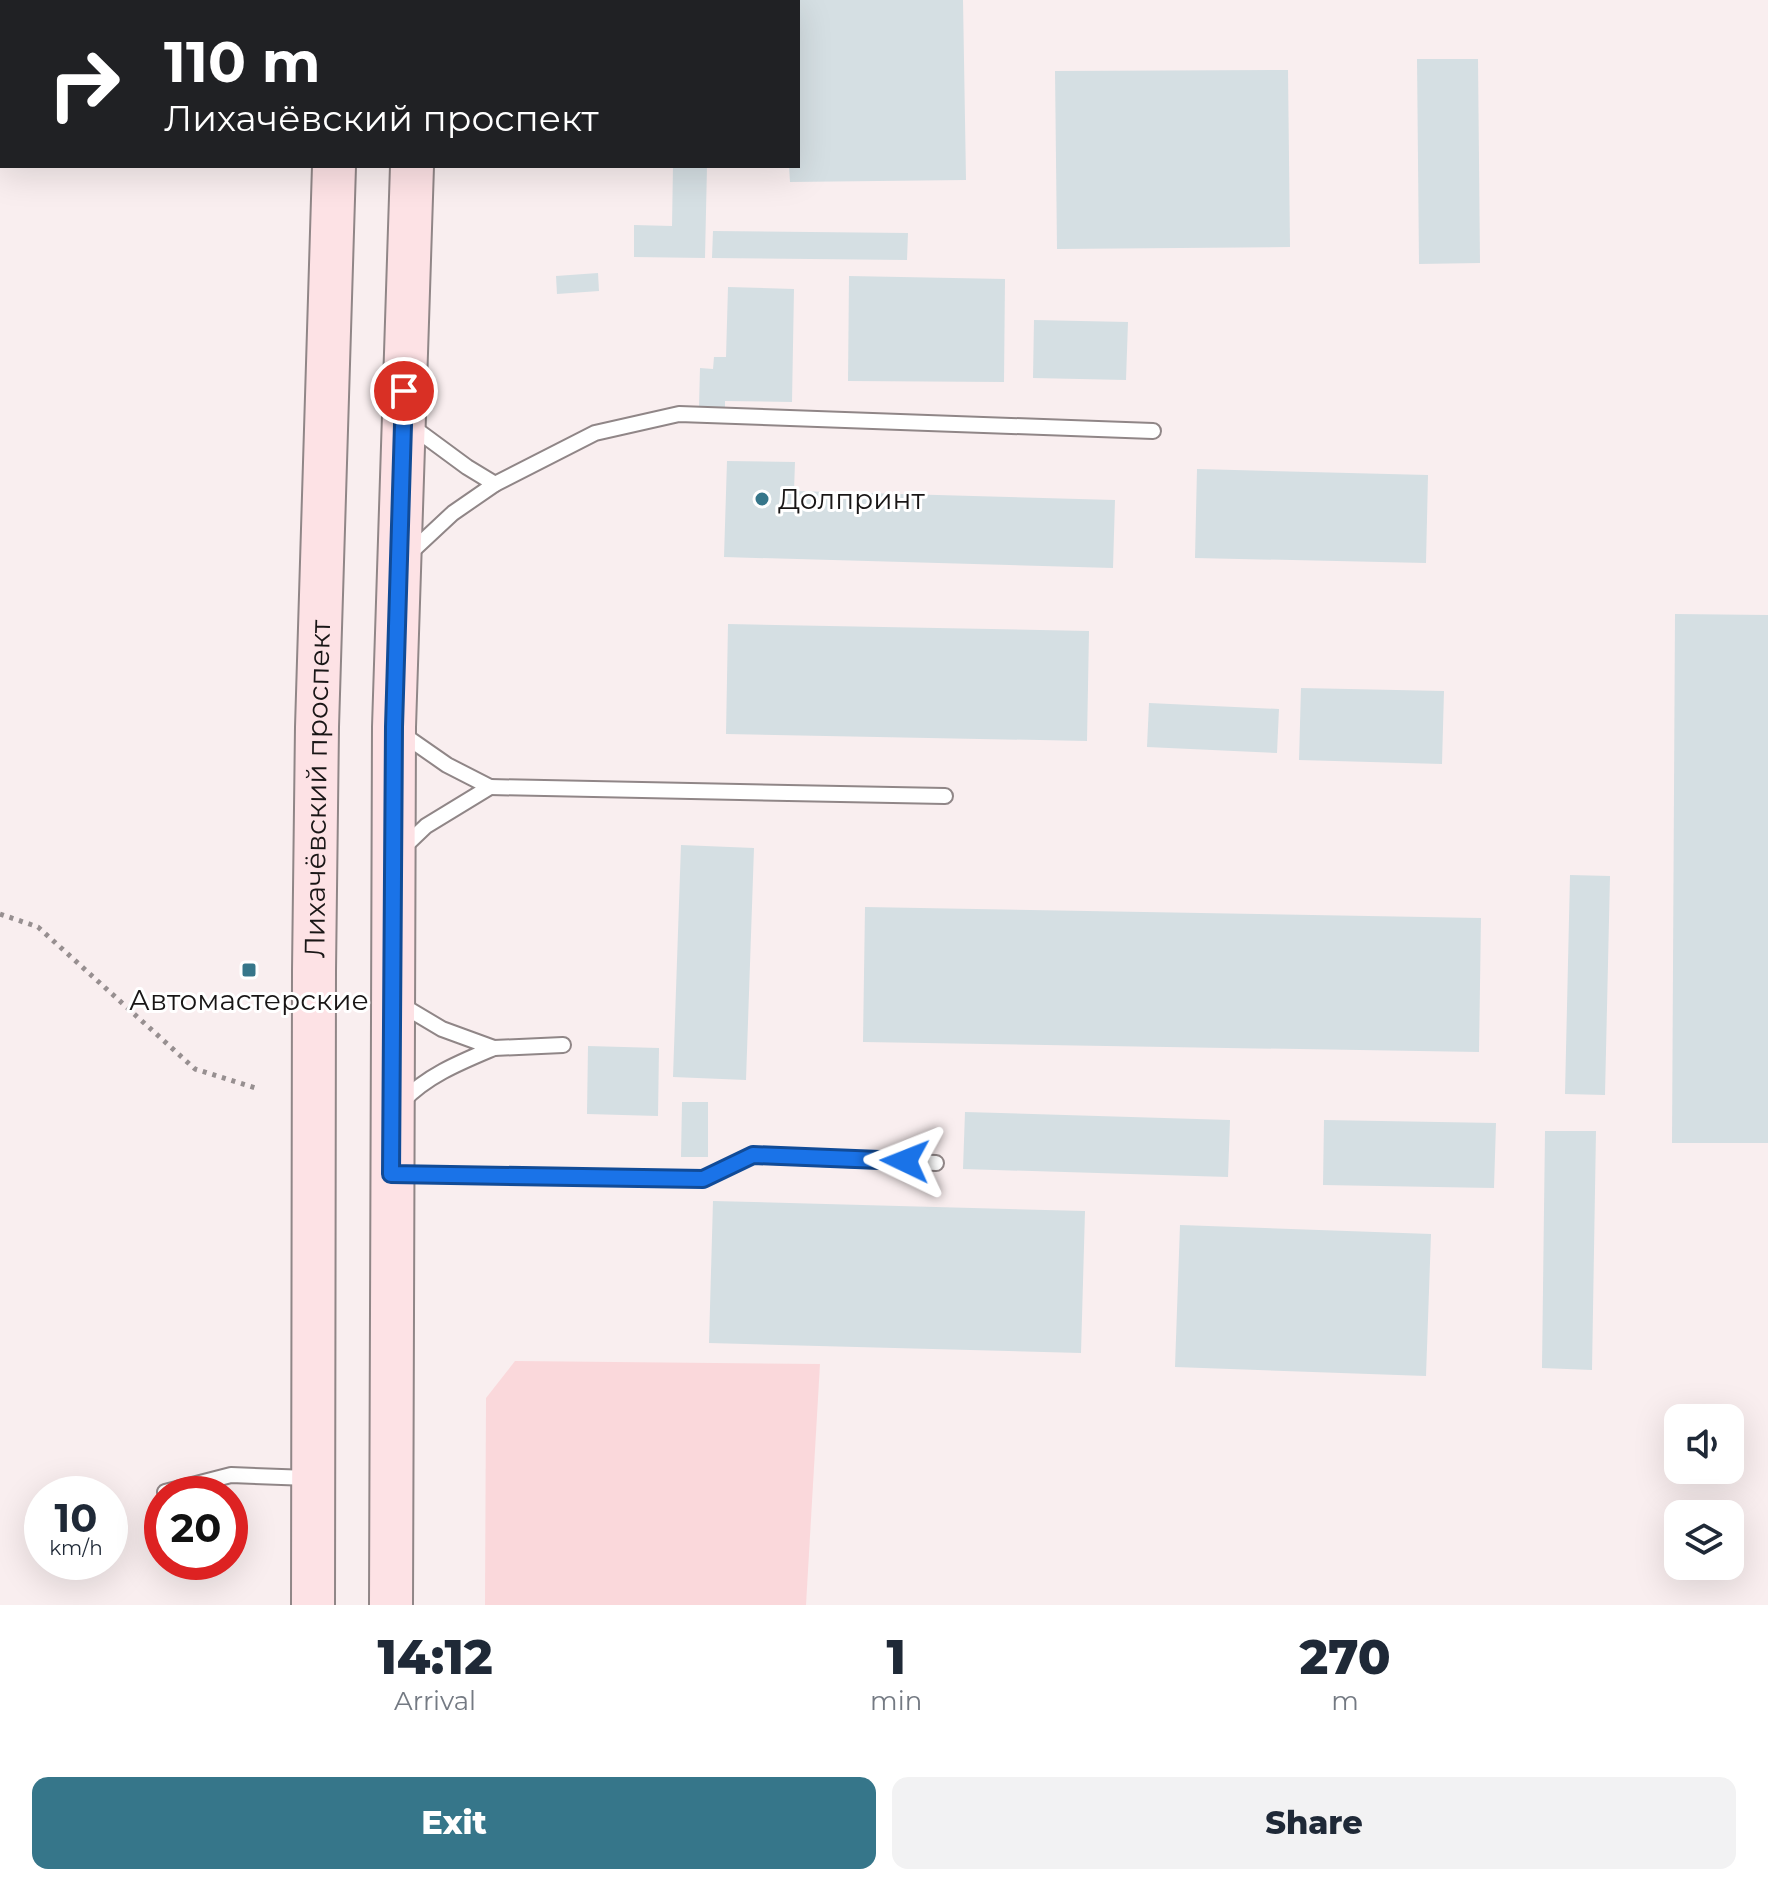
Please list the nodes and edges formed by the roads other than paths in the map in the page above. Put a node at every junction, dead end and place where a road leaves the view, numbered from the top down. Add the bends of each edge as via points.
1 (334, 168) edge
2 (412, 168) edge
3 (403, 419) junction
4 (1153, 431) dead end
5 (495, 484) junction
6 (398, 566) junction
7 (394, 727) junction
8 (490, 787) junction
9 (945, 796) dead end
10 (393, 861) junction
11 (392, 999) junction
12 (563, 1045) dead end
13 (494, 1048) junction
14 (391, 1113) junction
15 (936, 1163) dead end
16 (391, 1174) junction
17 (248, 1477) edge
18 (313, 1478) junction
19 (313, 1605) edge
20 (391, 1605) edge

1 - 18 main road, Лихачёвский проспект via 317,727
2 - 3 main road
3 - 5 lane
3 - 6 main road
4 - 5 lane via 679,414 595,433
5 - 6 lane via 445,520
6 - 7 main road
7 - 8 lane via 416,746
7 - 10 main road
8 - 9 lane
8 - 10 lane via 426,826
10 - 11 main road
11 - 13 lane via 442,1029
11 - 14 main road
12 - 13 lane
13 - 14 lane via 441,1071
14 - 16 main road
15 - 16 lane via 753,1155 703,1179
16 - 20 main road
17 - 18 lane
18 - 19 main road, Лихачёвский проспект

